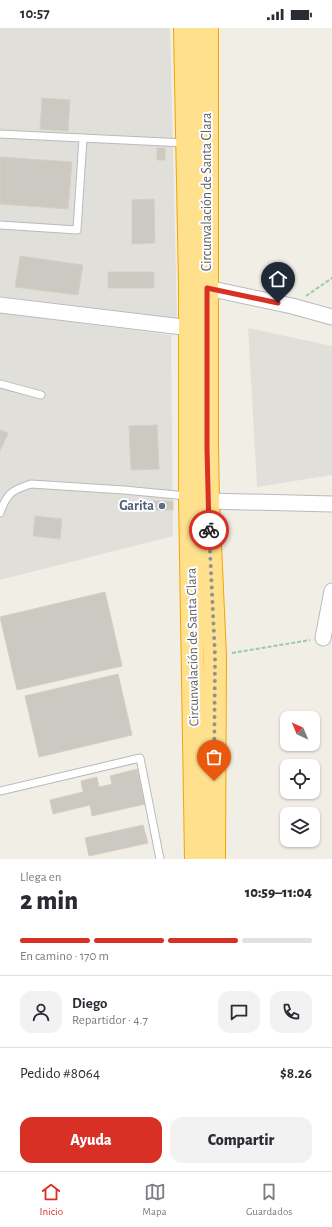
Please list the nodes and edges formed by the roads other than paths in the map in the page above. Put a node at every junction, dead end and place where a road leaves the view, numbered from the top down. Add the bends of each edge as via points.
1 (185, 28) edge
2 (207, 28) edge
3 (0, 134) edge
4 (83, 138) junction
5 (187, 143) junction
6 (0, 225) edge
7 (198, 286) junction
8 (0, 304) edge
9 (332, 317) edge
10 (199, 329) junction
11 (0, 384) edge
12 (41, 395) dead end
13 (199, 499) junction
14 (332, 504) edge
15 (0, 513) edge
16 (332, 591) edge
17 (322, 638) road end
18 (0, 791) edge
19 (160, 859) edge
20 (196, 859) edge
21 (214, 859) edge

1 - 5 highway, Circunvalación de Santa Clara
2 - 7 highway, Circunvalación de Santa Clara
3 - 4 lane
4 - 5 lane
4 - 6 lane via 77,230
5 - 7 highway, Circunvalación de Santa Clara
7 - 9 street
7 - 10 highway, Circunvalación de Santa Clara
8 - 10 street
10 - 13 highway, Circunvalación de Santa Clara
11 - 12 lane
13 - 14 street
13 - 15 lane via 124,490 31,484 17,488 5,499
13 - 20 highway, Circunvalación de Santa Clara
13 - 21 highway, Circunvalación de Santa Clara via 215,656
16 - 17 street
18 - 19 lane via 140,758

